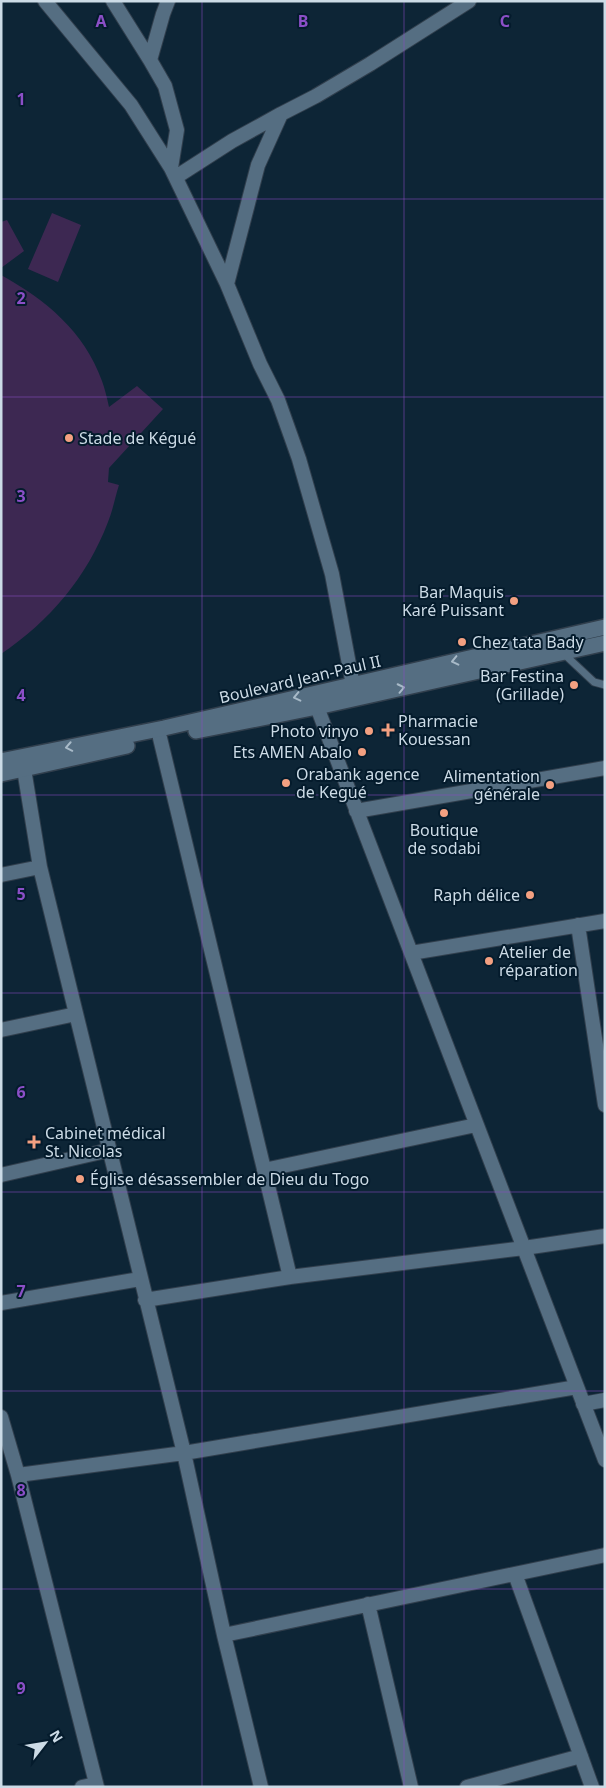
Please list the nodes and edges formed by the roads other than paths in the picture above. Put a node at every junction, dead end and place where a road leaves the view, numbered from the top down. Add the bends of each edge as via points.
1 (45, 1) edge
2 (113, 1) edge
3 (168, 1) edge
4 (470, 1) edge
5 (150, 60) junction
6 (280, 114) junction
7 (173, 173) junction
8 (227, 284) junction
9 (605, 627) edge
10 (605, 643) edge
11 (563, 653) junction
12 (604, 688) edge
13 (354, 691) junction
14 (317, 707) junction
15 (160, 738) junction
16 (1, 760) edge
17 (605, 768) edge
18 (24, 770) junction
19 (1, 774) edge
20 (356, 811) junction
21 (40, 867) junction
22 (1, 875) edge
23 (605, 921) edge
24 (578, 925) junction
25 (411, 954) junction
26 (76, 1014) junction
27 (1, 1030) edge
28 (605, 1105) edge
29 (476, 1125) junction
30 (110, 1150) junction
31 (264, 1170) junction
32 (1, 1175) edge
33 (605, 1236) edge
34 (524, 1248) junction
35 (290, 1277) junction
36 (140, 1278) junction
37 (145, 1300) junction
38 (1, 1303) edge
39 (577, 1387) junction
40 (605, 1400) edge
41 (583, 1404) junction
42 (1, 1417) edge
43 (184, 1454) junction
44 (605, 1460) edge
45 (18, 1475) junction
46 (605, 1555) edge
47 (515, 1574) junction
48 (368, 1604) junction
49 (224, 1635) junction
50 (581, 1756) junction
51 (96, 1785) edge
52 (82, 1787) edge
53 (261, 1787) edge
54 (411, 1787) edge
55 (467, 1787) edge
56 (592, 1787) edge

1 - 7 street via 131,105
2 - 5 street
3 - 5 street
4 - 6 street via 362,69
5 - 7 street via 165,86 176,130
6 - 7 street
6 - 8 street via 258,165
7 - 8 street
8 - 13 street via 278,400 299,459 332,574
9 -> 13 main road, Boulevard Jean-Paul II
10 - 11 main road, Boulevard Jean-Paul II
11 - 12 lane
13 -> 11 main road, Boulevard Jean-Paul II
13 - 14 main road, Boulevard Jean-Paul II
13 -> 16 main road, Boulevard Jean-Paul II
14 - 15 main road, Boulevard Jean-Paul II
14 - 20 street
15 - 18 main road, Boulevard Jean-Paul II
15 - 31 street
17 - 20 street
18 - 19 main road, Boulevard Jean-Paul II
18 - 21 street
20 - 25 street
21 - 22 street
21 - 26 street
23 - 24 street
24 - 25 street
24 - 28 street
25 - 29 street
26 - 27 street
26 - 30 street
29 - 31 street
29 - 34 street
30 - 32 street
30 - 36 street
31 - 35 street
33 - 34 street
34 - 35 street
34 - 39 street
35 - 37 street
36 - 37 street
36 - 38 street
37 - 43 street
39 - 41 street
39 - 43 street
40 - 41 street
41 - 44 street
42 - 45 street
43 - 45 street
43 - 49 street
45 - 51 street
46 - 47 street
47 - 48 street
47 - 50 street
48 - 49 street
48 - 54 street
49 - 53 street
50 - 55 street
50 - 56 street
51 - 52 street

